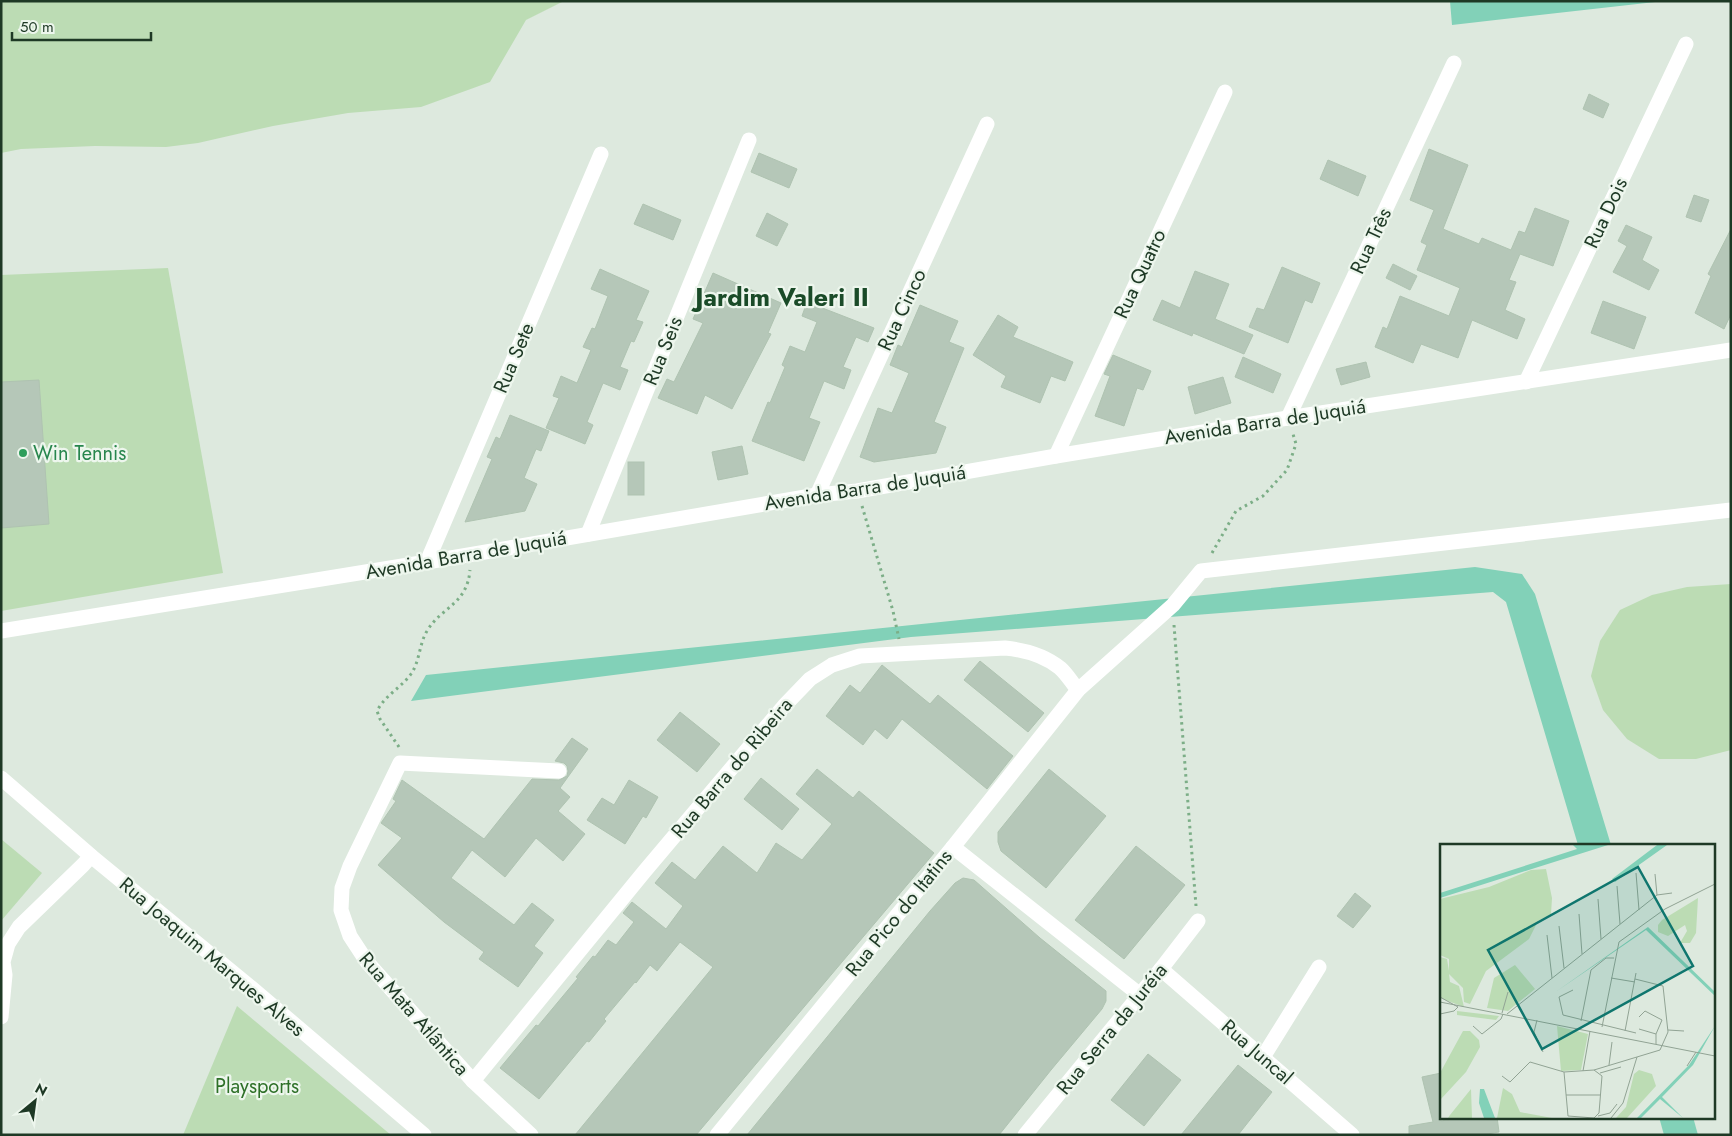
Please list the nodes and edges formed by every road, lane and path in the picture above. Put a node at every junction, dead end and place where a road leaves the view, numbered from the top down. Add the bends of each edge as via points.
1 (1686, 44) dead end
2 (1454, 63) dead end
3 (1225, 92) dead end
4 (988, 124) dead end
5 (750, 140) dead end
6 (601, 154) dead end
7 (1731, 350) edge
8 (1526, 382) junction
9 (1288, 418) junction
10 (1056, 456) junction
11 (857, 491) junction
12 (817, 495) junction
13 (1731, 510) edge
14 (588, 534) junction
15 (471, 555) junction
16 (427, 562) junction
17 (1202, 571) junction
18 (1173, 605) junction
19 (1, 631) edge
20 (900, 644) dead end
21 (1078, 690) junction
22 (400, 763) junction
23 (559, 771) dead end
24 (1, 778) edge
25 (953, 847) junction
26 (91, 856) junction
27 (1198, 921) joint
28 (1319, 968) dead end
29 (1161, 970) junction
30 (1140, 995) junction
31 (1, 1017) edge
32 (1263, 1057) junction
33 (473, 1081) junction
34 (424, 1135) edge
35 (531, 1135) edge
36 (717, 1135) edge
37 (1024, 1135) edge
38 (1352, 1135) edge

1 - 8 street, Rua Dois
2 - 9 street, Rua Três
3 - 10 street, Rua Quatro
4 - 12 street, Rua Cinco
5 - 14 street, Rua Seis
6 - 16 street, Rua Sete
7 - 8 street, Avenida Barra de Juquiá
8 - 9 street, Avenida Barra de Juquiá
9 - 10 street, Avenida Barra de Juquiá
9 - 17 path via 1296,444 1287,470 1263,496 1236,511
10 - 11 street, Avenida Barra de Juquiá
11 - 12 street, Avenida Barra de Juquiá
11 - 20 path
12 - 14 street, Avenida Barra de Juquiá
13 - 17 street
14 - 15 street, Avenida Barra de Juquiá
15 - 16 street, Avenida Barra de Juquiá
15 - 22 path via 470,573 462,595 428,629 410,675 382,702 378,711 399,746
16 - 19 street, Avenida Barra de Juquiá
17 - 18 street, Rua Pico do Itatins
18 - 21 street, Rua Pico do Itatins
18 - 27 path
21 - 25 street, Rua Pico do Itatins
21 - 33 street, Rua Barra do Ribeira via 1062,669 1042,657 1005,648 860,656 832,665 810,679 644,872
22 - 23 street
22 - 33 street, Rua Mata Atlântica via 350,866 342,888 340,910 350,936 367,962
24 - 26 street, Rua Joaquim Marques Alves
25 - 30 street
25 - 36 street, Rua Pico do Itatins
26 - 31 street via 19,927 8,944 3,962
26 - 34 street, Rua Joaquim Marques Alves
27 - 29 street, Rua Serra da Juréia
28 - 32 street
29 - 30 street, Rua Serra da Juréia
29 - 32 street, Rua Juncal
30 - 37 street, Rua Serra da Juréia
32 - 38 street, Rua Juncal
33 - 35 street, Rua Mata Atlântica

